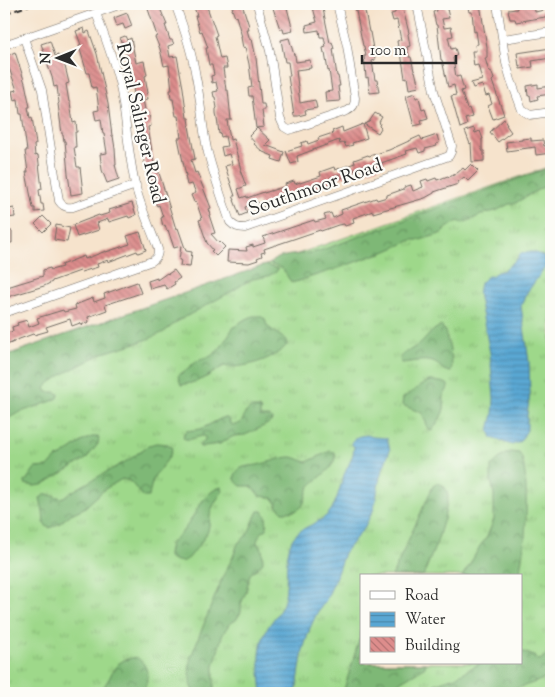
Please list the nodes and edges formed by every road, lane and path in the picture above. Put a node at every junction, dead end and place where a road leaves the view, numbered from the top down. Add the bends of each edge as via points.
1 (122, 4) edge
2 (175, 4) edge
3 (257, 4) edge
4 (337, 4) edge
5 (417, 4) edge
6 (497, 4) edge
7 (96, 13) junction
8 (551, 32) edge
9 (24, 38) junction
10 (503, 39) junction
11 (4, 45) edge
12 (551, 112) edge
13 (136, 186) junction
14 (4, 314) edge

1 - 7 street
2 - 5 street, Southmoor Road via 191,54 212,167 230,222 245,228 449,156 452,146 434,91
3 - 4 street via 270,51 280,118 289,130 347,112 355,104
6 - 10 street
7 - 9 street
7 - 13 street, Royal Salinger Road via 116,71
8 - 10 street
9 - 11 street
9 - 13 street via 42,90 62,206 73,207
10 - 12 street via 506,63 522,110 530,116
13 - 14 street, Royal Salinger Road via 158,249 156,258

